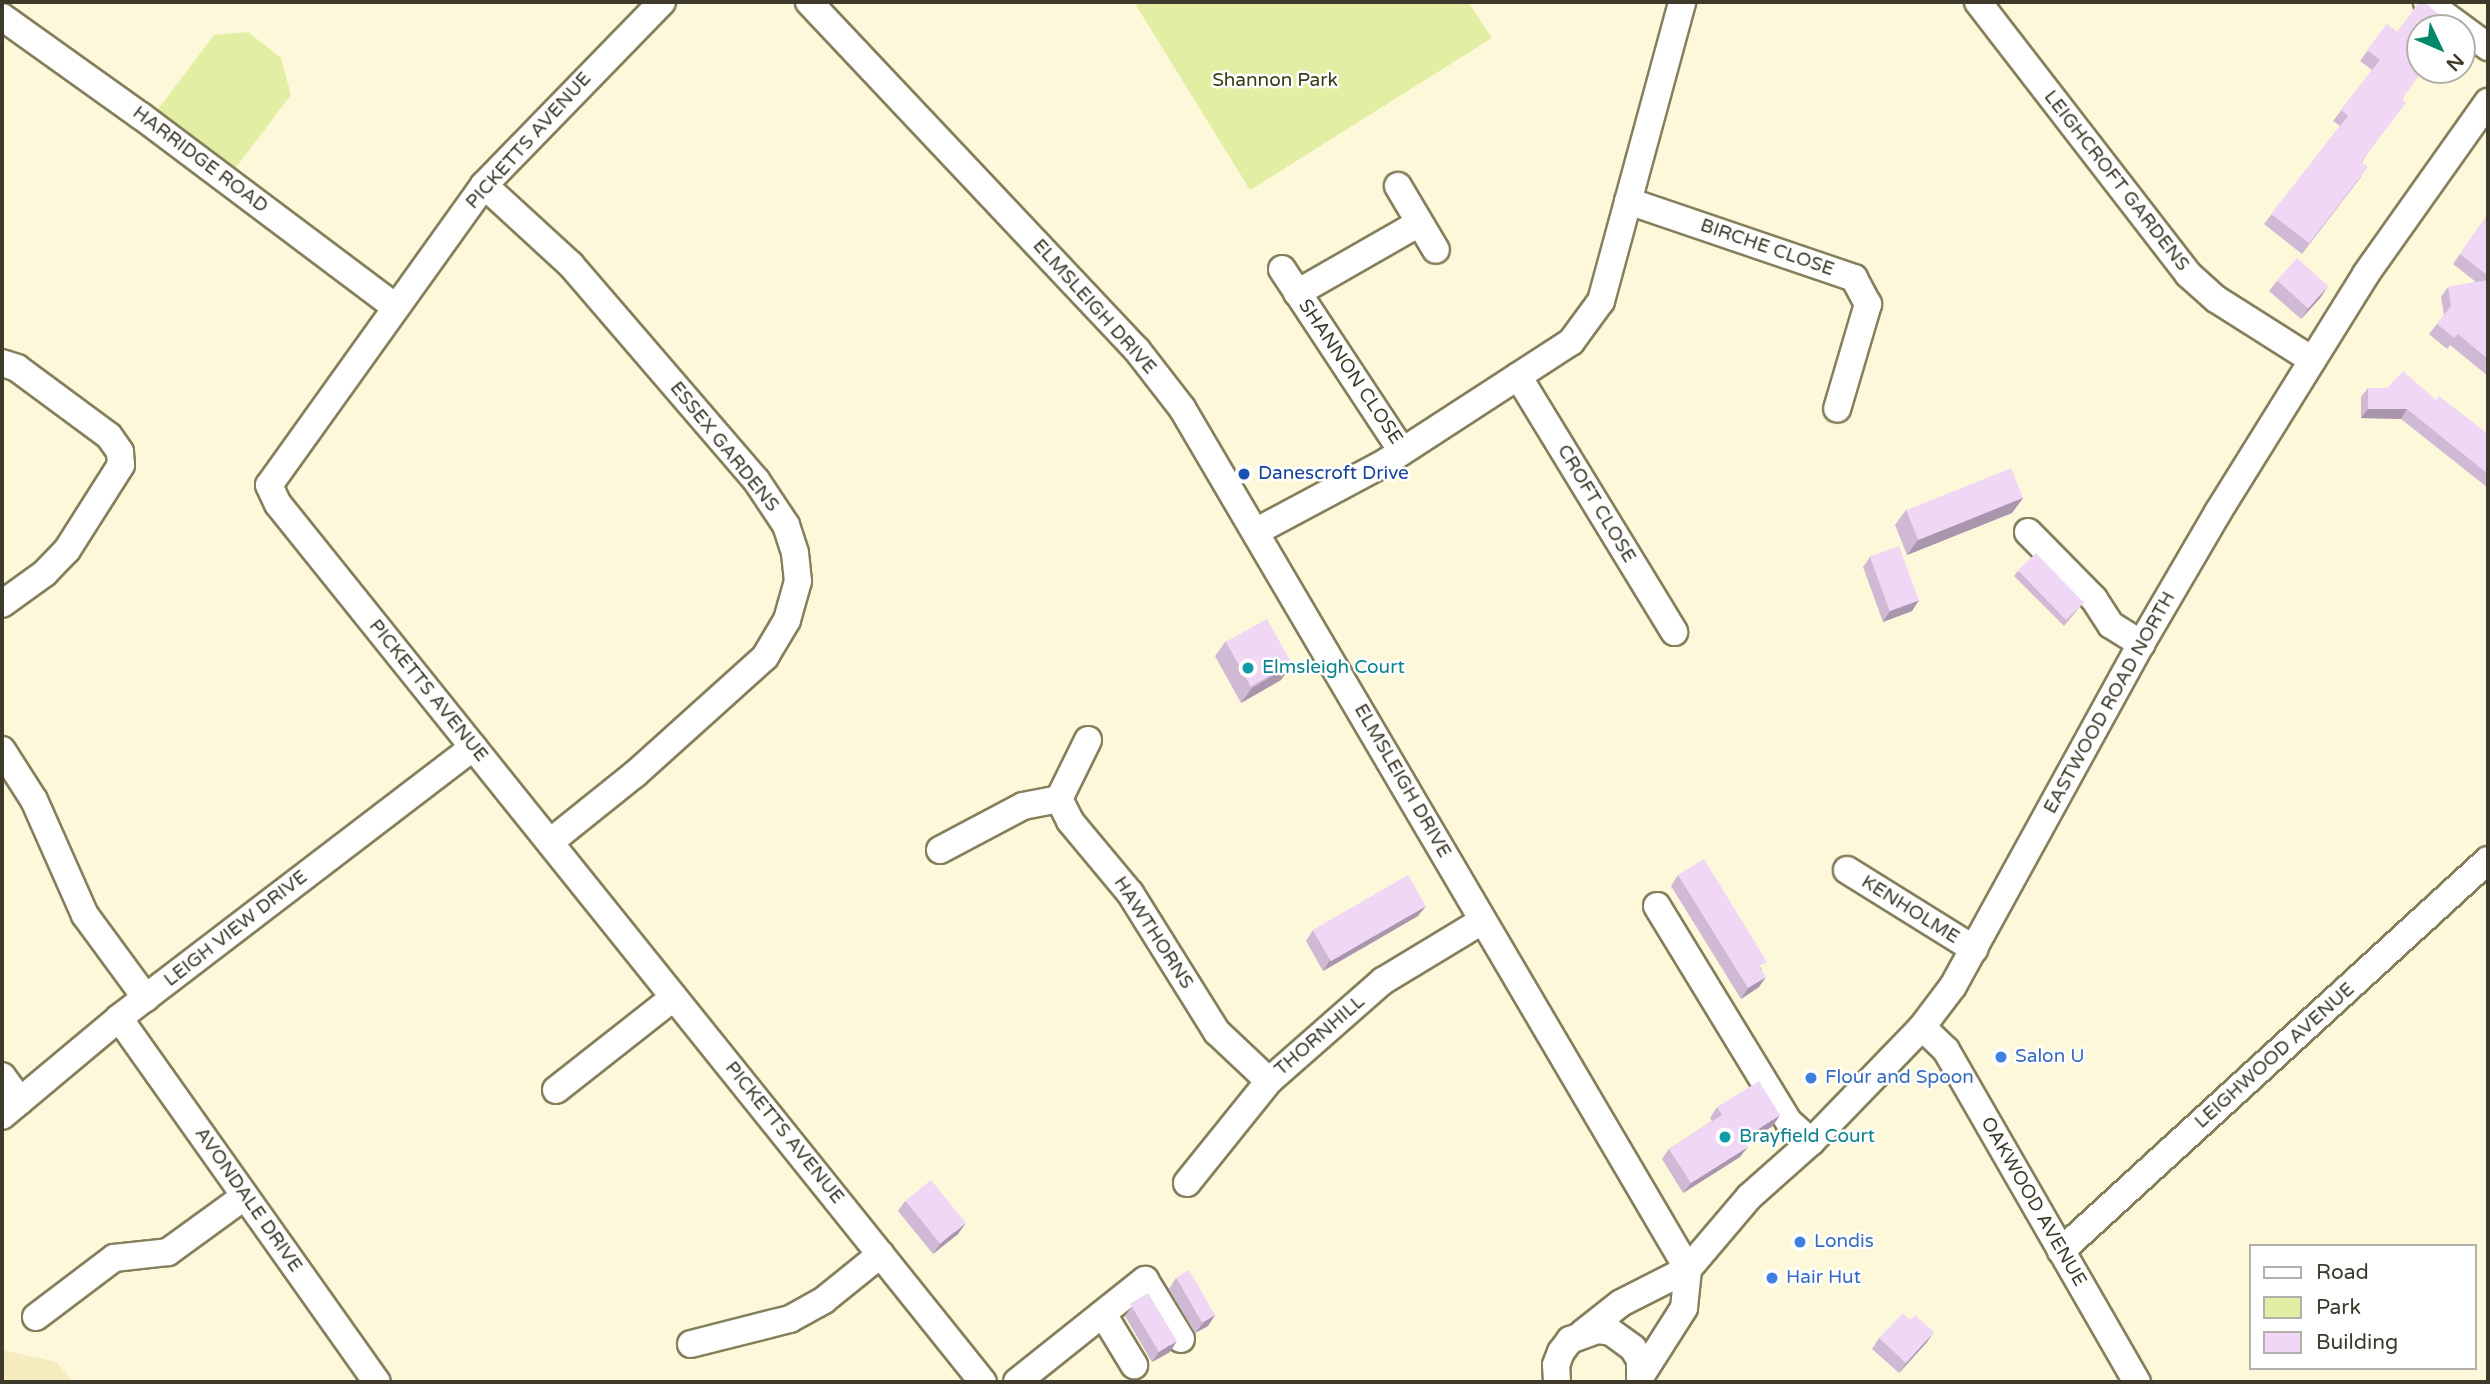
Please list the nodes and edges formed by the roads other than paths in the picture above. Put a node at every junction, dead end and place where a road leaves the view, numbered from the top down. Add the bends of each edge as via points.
1 (662, 2) edge
2 (809, 2) edge
3 (1682, 2) edge
4 (1978, 2) edge
5 (2427, 2) edge
6 (2, 17) edge
7 (2488, 47) edge
8 (2488, 102) edge
9 (484, 185) junction
10 (1398, 186) dead end
11 (1628, 201) junction
12 (1419, 223) junction
13 (1436, 250) dead end
14 (1282, 269) dead end
15 (1297, 293) junction
16 (395, 307) junction
17 (2312, 360) junction
18 (2, 363) edge
19 (1518, 376) junction
20 (1836, 409) dead end
21 (1402, 451) junction
22 (1257, 531) junction
23 (2028, 532) dead end
24 (2, 604) edge
25 (1674, 632) dead end
26 (2141, 644) junction
27 (1088, 740) dead end
28 (473, 747) junction
29 (2, 750) edge
30 (1059, 799) junction
31 (550, 842) junction
32 (940, 850) dead end
33 (2488, 860) edge
34 (1847, 870) dead end
35 (1657, 906) dead end
36 (1482, 921) junction
37 (1974, 950) junction
38 (674, 997) junction
39 (146, 998) junction
40 (119, 1018) junction
41 (1922, 1027) junction
42 (2, 1076) edge
43 (1269, 1081) junction
44 (556, 1090) dead end
45 (11, 1109) edge
46 (1811, 1142) junction
47 (1187, 1183) dead end
48 (245, 1196) junction
49 (2061, 1251) junction
50 (881, 1254) junction
51 (1688, 1269) junction
52 (1103, 1314) junction
53 (36, 1317) dead end
54 (1583, 1333) junction
55 (1181, 1339) dead end
56 (691, 1344) dead end
57 (1135, 1365) dead end
58 (1641, 1378) edge
59 (1554, 1381) edge
60 (377, 1382) edge
61 (983, 1382) edge
62 (1017, 1382) edge
63 (2137, 1382) edge

1 - 9 street, PICKETTS AVENUE
2 - 22 street, ELMSLEIGH DRIVE via 1138,350 1182,408
3 - 11 street
4 - 17 street, LEIGHCROFT GARDENS via 2188,275 2216,299
5 - 7 street
6 - 16 street, HARRIDGE ROAD
8 - 17 street, EASTWOOD ROAD NORTH via 2366,274
9 - 16 street, PICKETTS AVENUE
9 - 31 street, ESSEX GARDENS via 571,265 756,480 786,525 798,581 787,620 765,657 656,756
10 - 12 street
11 - 19 street via 1601,301 1571,342
11 - 20 street, BIRCHE CLOSE via 1854,278 1868,304
12 - 13 street
12 - 15 street, SHANNON CLOSE
14 - 15 street, SHANNON CLOSE
15 - 21 street, SHANNON CLOSE
16 - 28 street, PICKETTS AVENUE via 270,485 278,504
17 - 26 street, EASTWOOD ROAD NORTH
18 - 24 street via 17,368 109,436 120,452 121,465 66,550 45,573
19 - 21 street
19 - 25 street, CROFT CLOSE
21 - 22 street
22 - 36 street, ELMSLEIGH DRIVE
23 - 26 street via 2094,599 2111,625
26 - 37 street, EASTWOOD ROAD NORTH
27 - 30 street
28 - 31 street, PICKETTS AVENUE
28 - 39 street, LEIGH VIEW DRIVE
29 - 39 street via 34,800 85,915
30 - 32 street via 1023,806
30 - 43 street, HAWTHORNS via 1070,821 1130,893 1217,1032
31 - 38 street, PICKETTS AVENUE
33 - 49 street, LEIGHWOOD AVENUE
34 - 37 street, KENHOLME
35 - 46 street via 1789,1122
36 - 43 street, THORNHILL via 1383,981
36 - 51 street, ELMSLEIGH DRIVE
37 - 41 street, EASTWOOD ROAD NORTH
38 - 44 street
38 - 50 street, PICKETTS AVENUE
39 - 40 street, LEIGH VIEW DRIVE
40 - 45 street, LEIGH VIEW DRIVE
40 - 48 street, AVONDALE DRIVE
41 - 46 street, EASTWOOD ROAD NORTH
41 - 49 street, OAKWOOD AVENUE via 1946,1050
42 - 45 street
43 - 47 street, THORNHILL
46 - 51 street, EASTWOOD ROAD NORTH via 1749,1197
48 - 53 street via 168,1252 114,1258
48 - 60 street, AVONDALE DRIVE
49 - 63 street, OAKWOOD AVENUE
50 - 56 street via 824,1300 790,1319
50 - 61 street, PICKETTS AVENUE
51 - 54 street, EASTWOOD ROAD NORTH via 1621,1303
51 - 58 street via 1684,1308
52 - 55 street via 1145,1280
52 - 57 street
52 - 62 street
54 - 58 street via 1604,1331 1623,1338 1637,1354
54 - 59 street, EASTWOOD ROAD NORTH via 1561,1352

